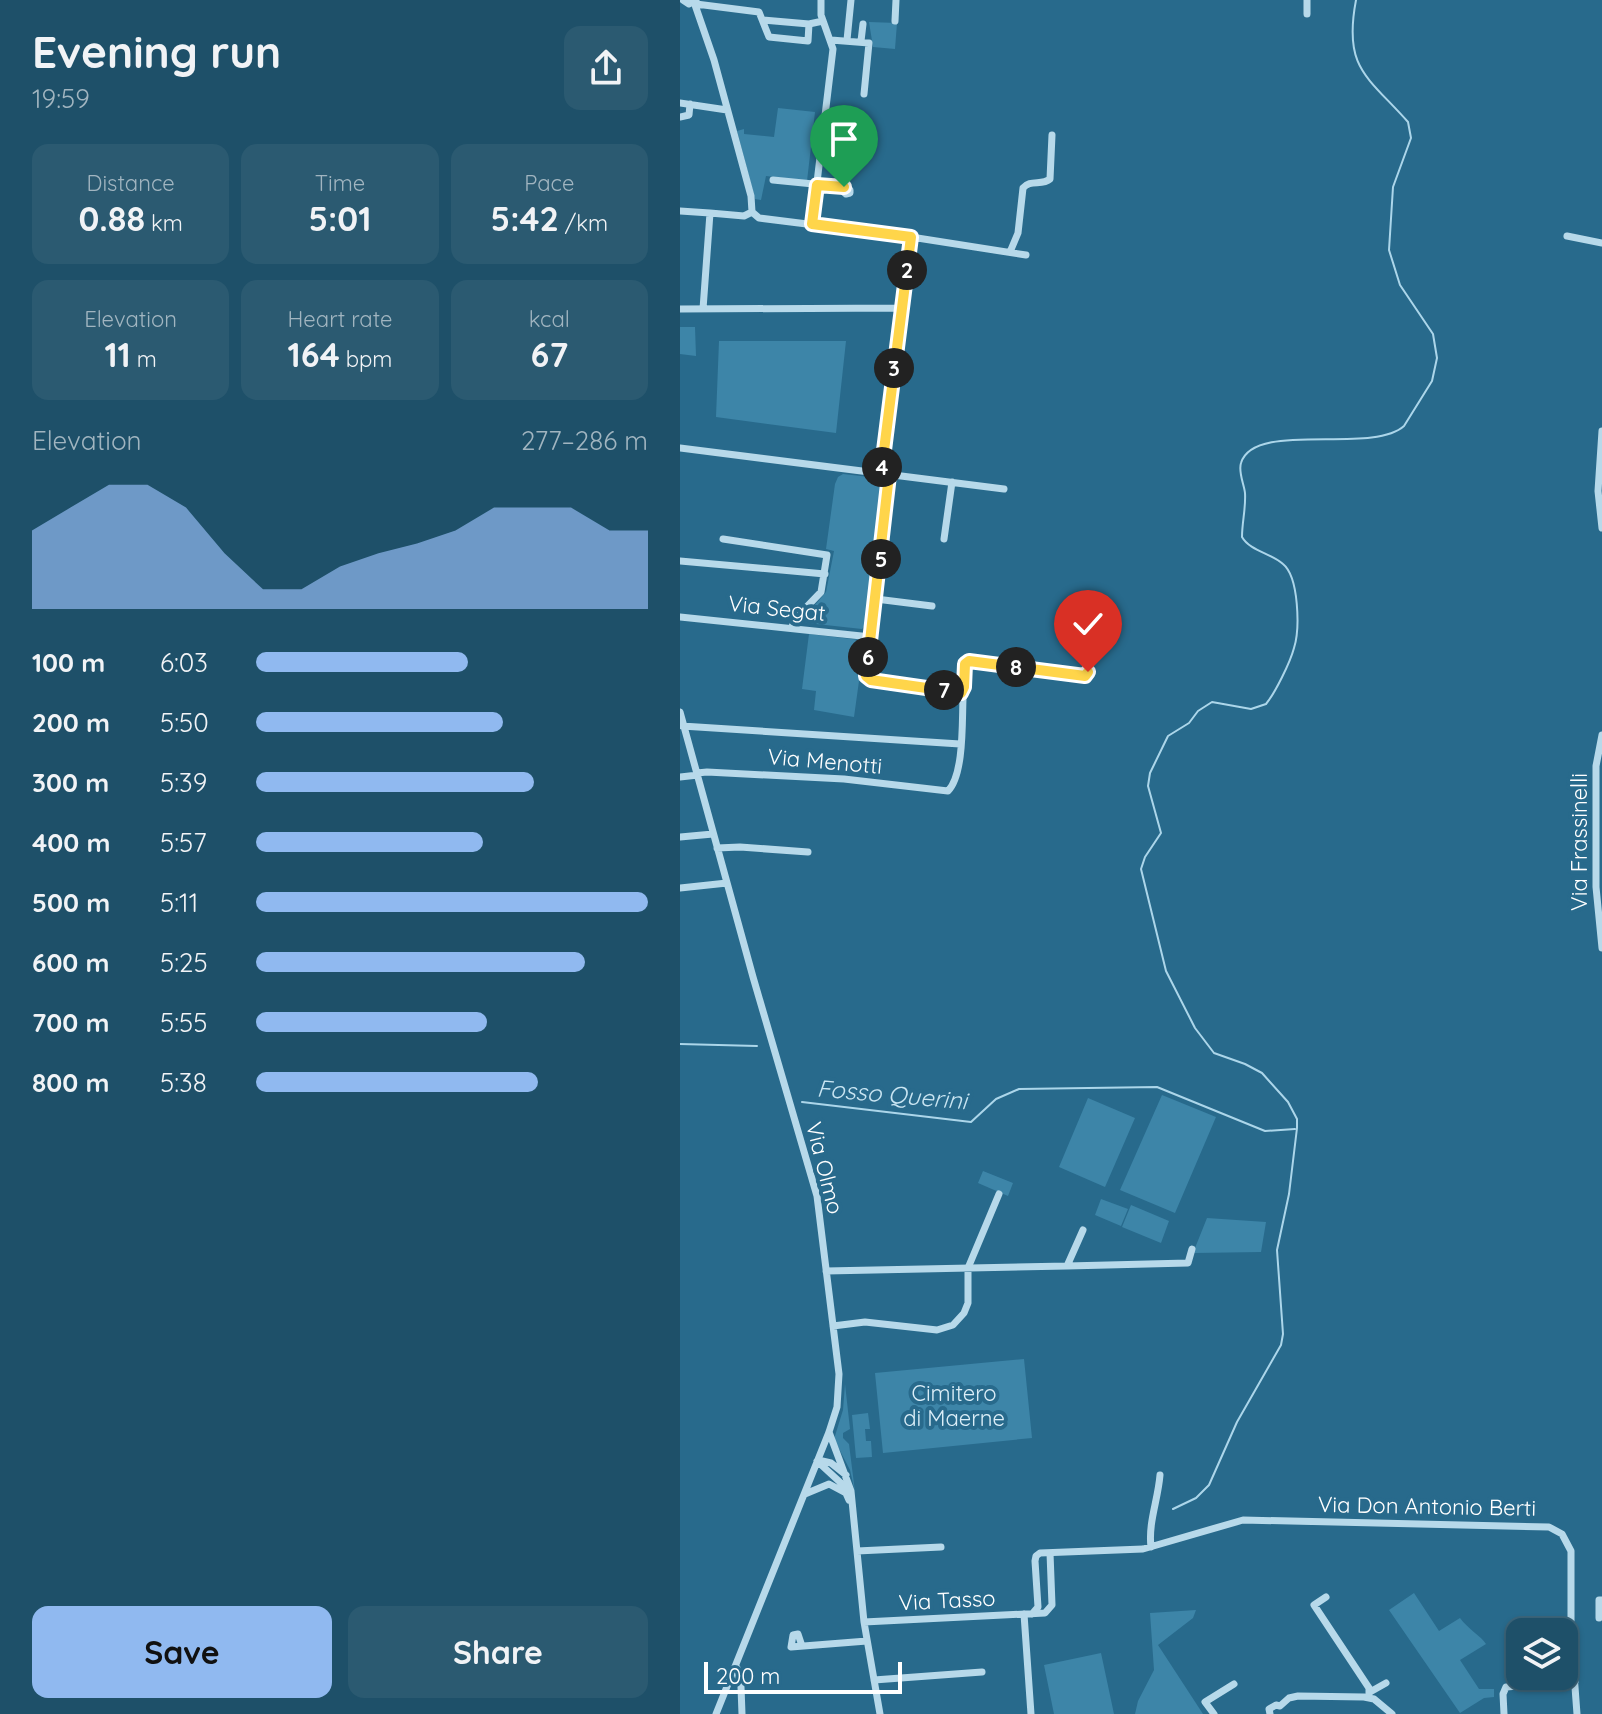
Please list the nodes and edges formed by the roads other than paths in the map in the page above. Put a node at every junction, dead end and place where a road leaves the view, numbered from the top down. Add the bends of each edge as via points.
1 (681, 0) edge
2 (821, 0) edge
3 (851, 0) edge
4 (896, 0) edge
5 (1307, 0) edge
6 (696, 2) edge
7 (1307, 14) dead end
8 (763, 20) junction
9 (823, 21) junction
10 (895, 21) dead end
11 (809, 24) junction
12 (863, 24) dead end
13 (831, 40) junction
14 (847, 40) junction
15 (861, 41) junction
16 (864, 94) dead end
17 (680, 103) edge
18 (690, 104) junction
19 (727, 110) junction
20 (680, 117) edge
21 (1052, 135) dead end
22 (773, 180) dead end
23 (817, 185) junction
24 (839, 188) dead end
25 (680, 211) edge
26 (752, 212) junction
27 (711, 213) junction
28 (812, 224) junction
29 (1567, 236) dead end
30 (911, 237) junction
31 (1602, 243) edge
32 (1010, 252) junction
33 (1026, 255) dead end
34 (902, 308) junction
35 (680, 309) edge
36 (703, 309) junction
37 (1602, 431) edge
38 (680, 448) edge
39 (885, 474) junction
40 (952, 482) junction
41 (1004, 489) dead end
42 (1602, 528) edge
43 (723, 539) dead end
44 (944, 539) dead end
45 (680, 561) edge
46 (825, 574) junction
47 (876, 599) junction
48 (932, 606) dead end
49 (680, 617) edge
50 (792, 627) junction
51 (871, 637) junction
52 (1092, 646) dead end
53 (961, 693) junction
54 (680, 712) edge
55 (682, 726) edge
56 (1602, 735) edge
57 (960, 744) junction
58 (697, 774) junction
59 (680, 777) edge
60 (1599, 795) edge
61 (713, 834) junction
62 (680, 837) edge
63 (717, 848) junction
64 (808, 852) dead end
65 (1599, 852) edge
66 (727, 883) junction
67 (680, 888) edge
68 (1602, 948) edge
69 (999, 1194) dead end
70 (1083, 1230) dead end
71 (1192, 1249) dead end
72 (1067, 1266) junction
73 (968, 1270) junction
74 (826, 1271) junction
75 (833, 1326) junction
76 (829, 1432) junction
77 (817, 1460) junction
78 (1160, 1475) dead end
79 (848, 1477) junction
80 (804, 1496) junction
81 (848, 1496) junction
82 (852, 1506) junction
83 (941, 1547) dead end
84 (1154, 1547) junction
85 (857, 1551) junction
86 (1050, 1553) junction
87 (1326, 1597) dead end
88 (1602, 1600) edge
89 (1028, 1614) junction
90 (1571, 1618) edge
91 (1599, 1618) dead end
92 (864, 1622) junction
93 (867, 1641) junction
94 (802, 1646) dead end
95 (737, 1668) junction
96 (982, 1672) dead end
97 (874, 1680) junction
98 (1386, 1683) dead end
99 (1234, 1684) dead end
100 (730, 1685) junction
101 (1506, 1687) edge
102 (1576, 1690) edge
103 (1369, 1695) junction
104 (740, 1696) junction
105 (1282, 1710) edge
106 (1269, 1713) edge
107 (716, 1714) edge
108 (742, 1714) edge
109 (880, 1714) edge
110 (1031, 1714) edge
111 (1214, 1714) edge
112 (1392, 1714) edge
113 (1504, 1714) edge
114 (1577, 1714) edge

1 - 6 street
2 - 9 street
3 - 14 street
4 - 10 street
5 - 7 street
6 - 8 street via 759,12
6 - 19 street
8 - 11 street
8 - 11 street via 769,37 800,41 808,41
9 - 11 street
9 - 13 street
12 - 15 street
13 - 14 street
13 - 23 street
14 - 15 street
15 - 16 street via 869,44
17 - 18 street
18 - 19 street
18 - 20 street via 689,115
19 - 26 street
21 - 32 street via 1050,179 1023,188 1021,220
22 - 23 street
23 - 24 street
23 - 28 street
25 - 27 street
26 - 27 street
26 - 28 street via 759,218
27 - 36 street
28 - 30 street
29 - 31 street
30 - 32 street
30 - 34 street
32 - 33 street
34 - 36 street
34 - 39 street
35 - 36 street
37 - 42 street
38 - 39 street
39 - 40 street
39 - 47 street
40 - 41 street
40 - 44 street
43 - 46 street via 824,553
45 - 46 street
46 - 50 street via 821,592
47 - 48 street
47 - 51 street
49 - 50 street, Via Segat
50 - 51 street, Via Segat
51 - 53 street via 866,672 871,680
52 - 53 street via 1085,676 968,661
53 - 57 street
54 - 55 street, Via Olmo
55 - 57 street
55 - 58 street, Via Olmo
56 - 60 street, Via Frassinelli via 1596,766
57 - 58 street, Via Menotti via 955,781 945,791 844,779
58 - 59 street, Via Menotti
58 - 61 street, Via Olmo
60 - 65 street, Via Frassinelli
61 - 62 street
61 - 63 street, Via Olmo
63 - 64 street
63 - 66 street, Via Olmo
65 - 68 street, Via Frassinelli
66 - 67 street
66 - 74 street, Via Olmo via 817,1196
69 - 73 street
70 - 72 street
71 - 72 street via 1188,1263
72 - 73 street
73 - 74 street
73 - 75 street via 967,1308 948,1328 865,1322
74 - 75 street, Via Olmo
75 - 76 street, Via Olmo via 839,1391
76 - 77 street, Via Olmo
76 - 79 street
77 - 79 street via 831,1463
77 - 80 street, Via Olmo
77 - 81 street
78 - 84 street via 1151,1524
79 - 82 street
80 - 81 street via 829,1484
80 - 95 street, Via Olmo
81 - 82 street
82 - 85 street
83 - 85 street
84 - 86 street
84 - 90 street, Via Don Antonio Berti via 1243,1520 1549,1527 1567,1540 1571,1551
85 - 92 street
86 - 89 street via 1036,1556 1038,1607
86 - 89 street via 1052,1605 1045,1613
87 - 103 street via 1314,1605
88 - 91 street
89 - 92 street, Via Tasso
89 - 110 street
92 - 93 street
93 - 94 street
93 - 97 street
95 - 100 street, Via Olmo
95 - 104 street
96 - 97 street
97 - 109 street
98 - 103 street
99 - 111 street via 1205,1702
100 - 104 street
100 - 107 street, Via Olmo
101 - 113 street
102 - 114 street, Via Don Antonio Berti
103 - 105 street via 1298,1696 1289,1698
103 - 112 street
104 - 108 street
105 - 106 street via 1276,1705

